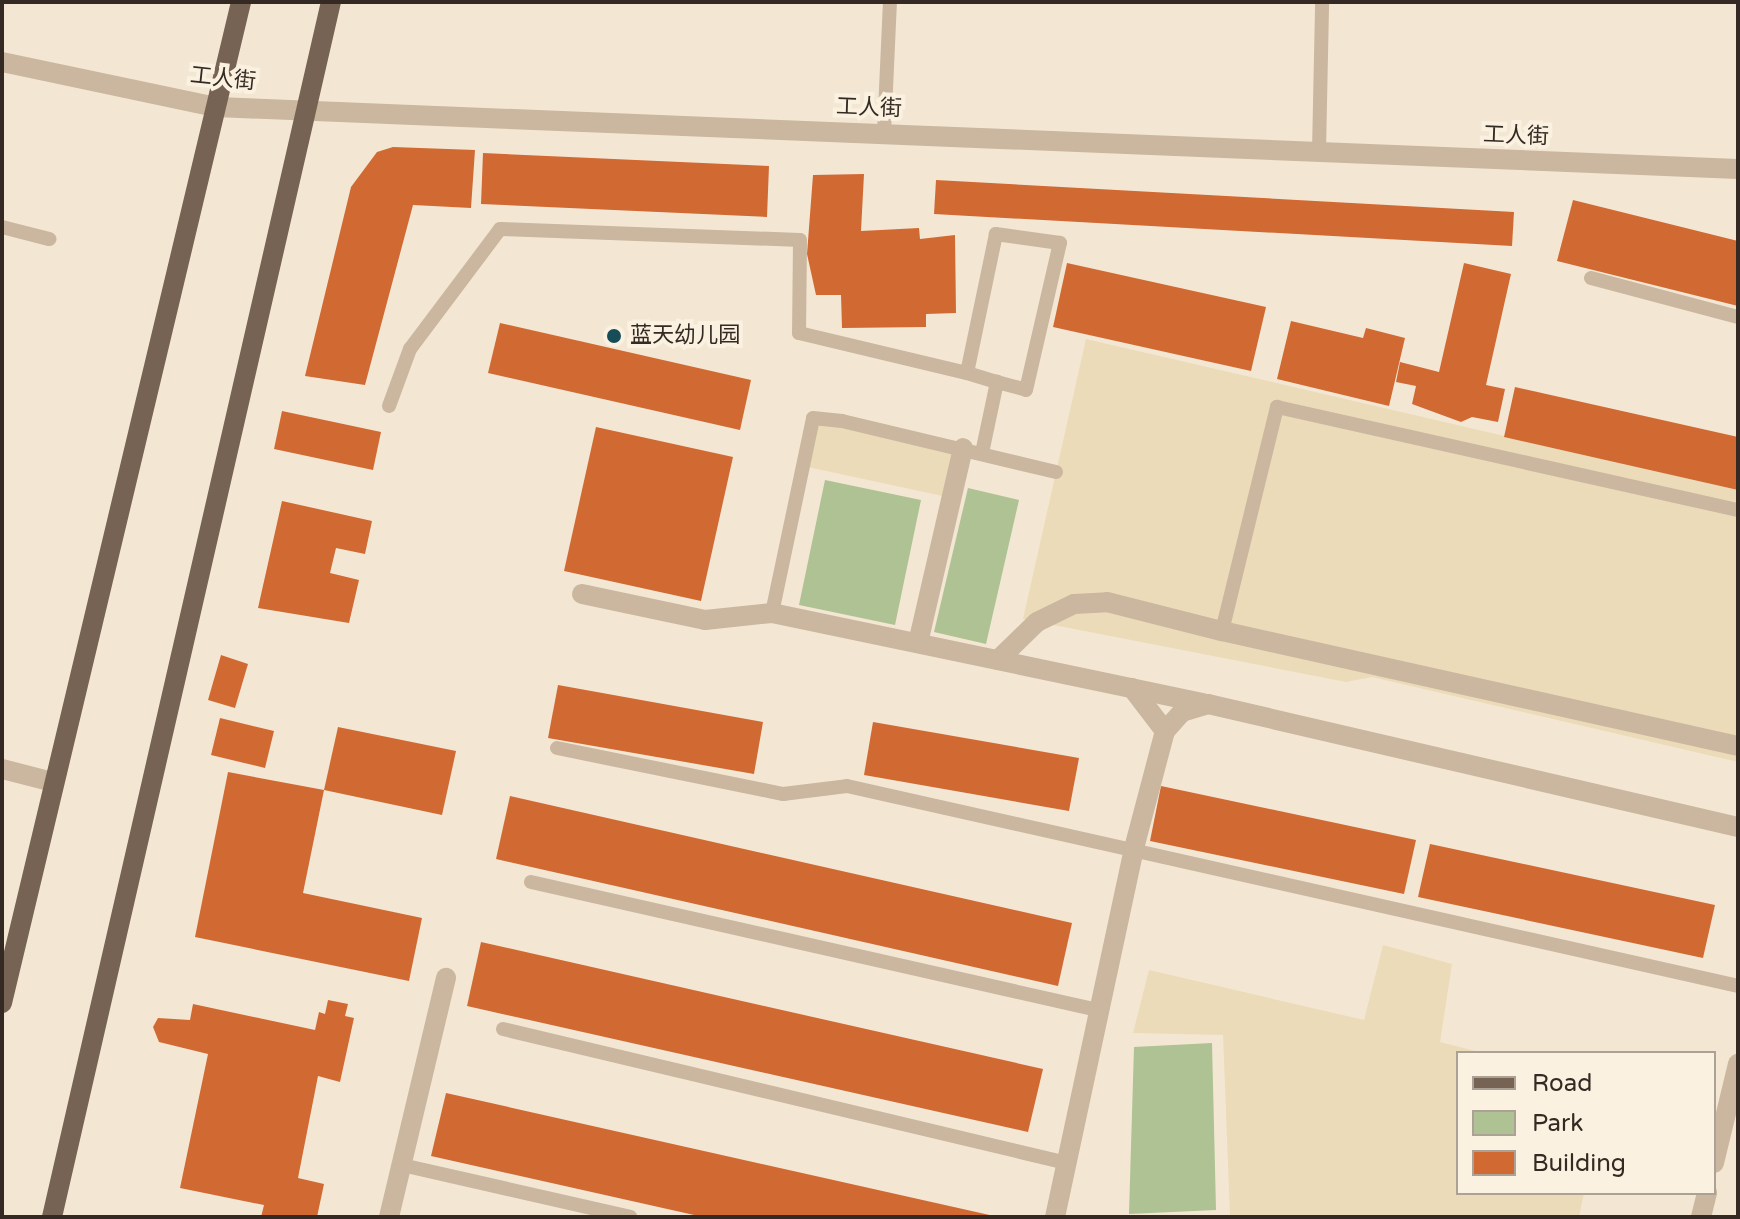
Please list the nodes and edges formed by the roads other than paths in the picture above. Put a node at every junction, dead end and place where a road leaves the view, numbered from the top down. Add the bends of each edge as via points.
1 (241, 2) edge
2 (331, 2) edge
3 (890, 2) edge
4 (1322, 2) edge
5 (2, 62) edge
6 (216, 107) junction
7 (306, 108) junction
8 (884, 133) junction
9 (1319, 151) junction
10 (1738, 169) edge
11 (2, 227) edge
12 (49, 239) dead end
13 (1591, 278) dead end
14 (1738, 317) edge
15 (967, 373) junction
16 (997, 382) junction
17 (389, 406) dead end
18 (973, 451) junction
19 (1056, 472) dead end
20 (1738, 510) edge
21 (582, 594) dead end
22 (772, 613) junction
23 (1222, 631) junction
24 (918, 643) junction
25 (998, 660) junction
26 (1132, 688) junction
27 (1208, 704) junction
28 (1165, 731) junction
29 (1738, 746) edge
30 (557, 748) dead end
31 (2, 769) edge
32 (53, 782) junction
33 (1738, 827) edge
34 (1133, 852) junction
35 (531, 882) dead end
36 (446, 978) dead end
37 (1738, 986) edge
38 (2, 1003) edge
39 (1102, 1011) junction
40 (503, 1029) dead end
41 (1738, 1064) edge
42 (1730, 1129) edge
43 (1716, 1159) edge
44 (1067, 1163) junction
45 (402, 1165) junction
46 (1706, 1195) edge
47 (52, 1217) edge
48 (389, 1217) edge
49 (630, 1217) edge
50 (1055, 1217) edge
51 (1701, 1217) edge

1 - 6 main road
2 - 7 main road
3 - 8 lane
4 - 9 lane
5 - 6 street, 工人街
6 - 7 street, 工人街
6 - 32 main road
7 - 8 street, 工人街
7 - 47 main road
8 - 9 street, 工人街
9 - 10 street, 工人街
11 - 12 lane
13 - 14 lane
15 - 16 lane
15 - 16 lane via 996,234 1060,243 1026,390
15 - 17 lane via 799,333 800,240 500,229 410,349
16 - 18 lane
18 - 19 lane
18 - 22 lane via 813,418
18 - 24 street
20 - 23 lane via 1277,407
21 - 22 street via 705,620
22 - 24 street
23 - 25 street via 1107,602 1074,604 1037,622
23 - 29 street
24 - 25 street
25 - 26 street
26 - 27 street
26 - 28 street
27 - 28 street via 1182,712
27 - 33 street
28 - 34 street
30 - 34 lane via 783,794 847,786
31 - 32 street
32 - 38 main road
34 - 37 lane
34 - 39 street
35 - 39 lane
36 - 45 street
39 - 44 street
40 - 44 lane
41 - 42 street
42 - 43 street
44 - 50 street
45 - 48 street
45 - 49 lane
46 - 51 street

